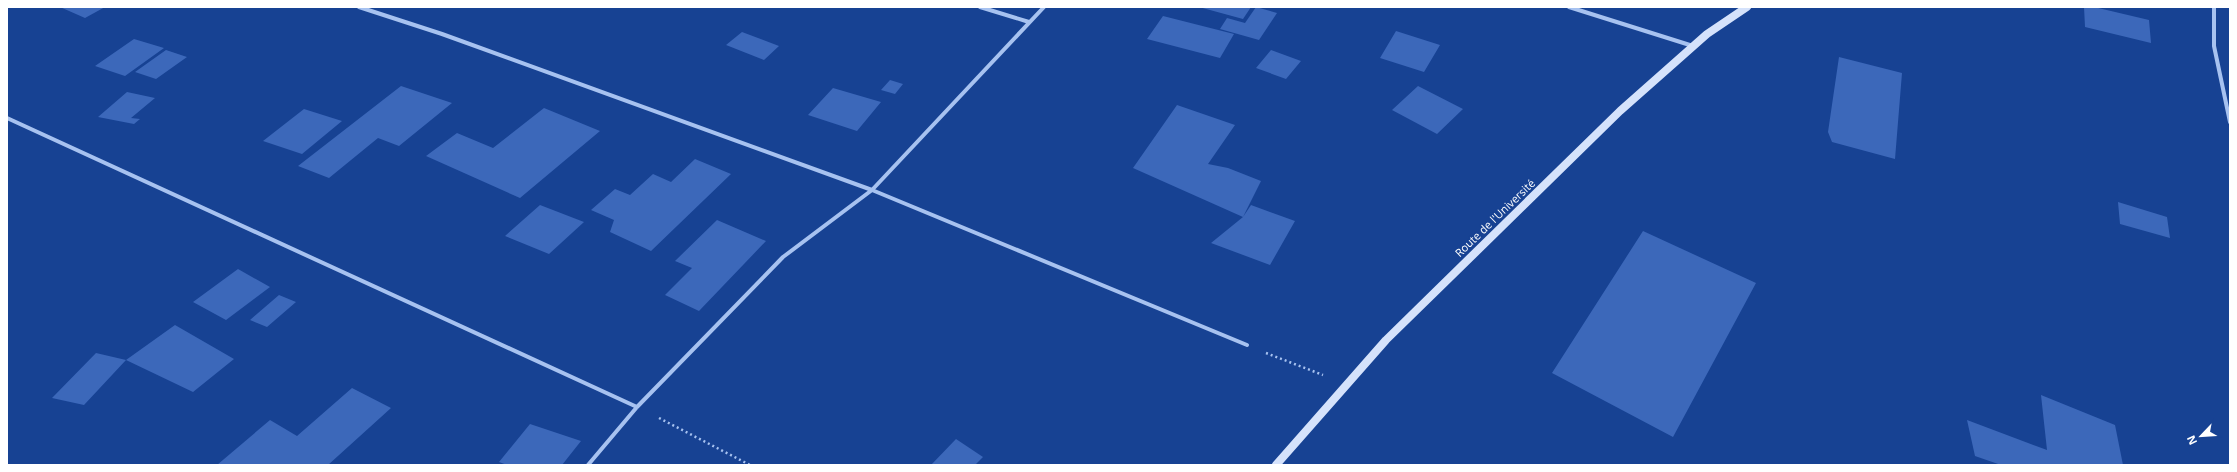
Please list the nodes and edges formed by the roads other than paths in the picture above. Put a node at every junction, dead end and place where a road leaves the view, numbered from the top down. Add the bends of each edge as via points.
1 (359, 7) edge
2 (980, 7) edge
3 (1044, 7) edge
4 (1569, 7) edge
5 (1747, 7) edge
6 (2214, 7) edge
7 (1029, 22) junction
8 (1693, 46) junction
9 (7, 118) edge
10 (2230, 122) edge
11 (872, 190) junction
12 (1247, 345) road end
13 (637, 407) junction
14 (588, 465) edge
15 (1276, 465) edge

1 - 11 street via 442,34
2 - 7 street
3 - 7 street
4 - 8 street
5 - 8 street, Route de l'Université
6 - 10 street via 2214,46
7 - 11 street
8 - 15 street, Route de l'Université via 1620,111 1386,340
9 - 13 street
11 - 12 street
11 - 13 street via 783,257
13 - 14 street

